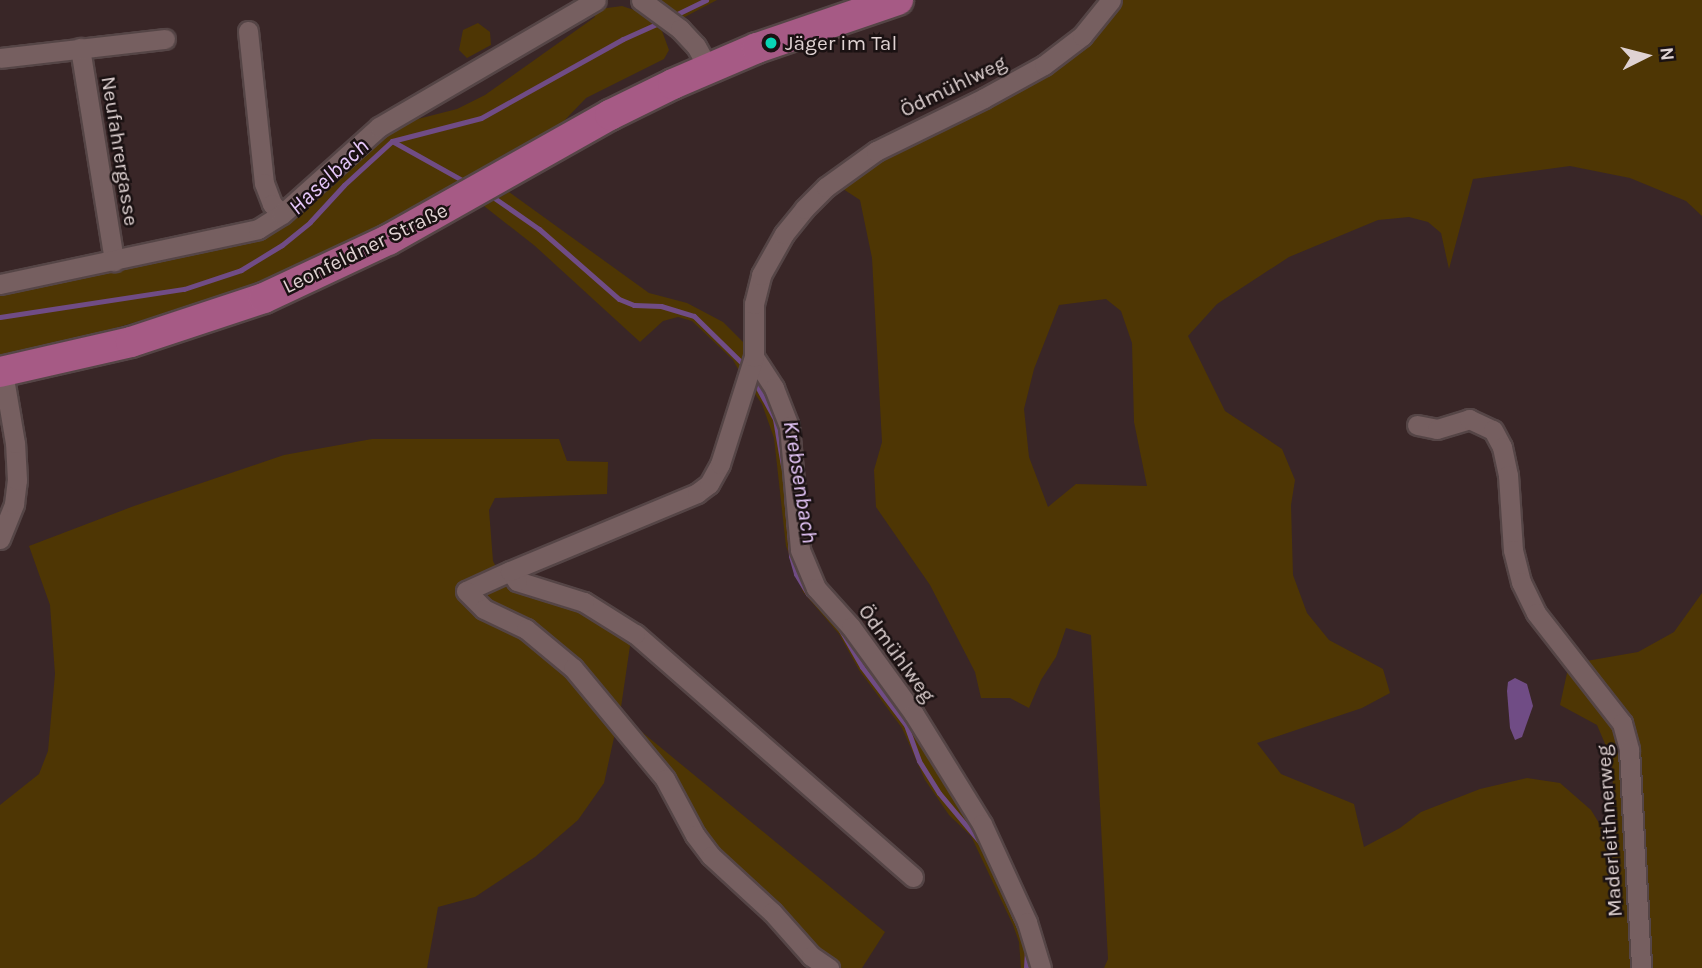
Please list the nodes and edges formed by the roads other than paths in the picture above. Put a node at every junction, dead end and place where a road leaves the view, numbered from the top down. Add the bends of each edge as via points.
1 (596, 0) edge
2 (898, 0) edge
3 (1111, 0) edge
4 (645, 2) edge
5 (248, 31) dead end
6 (165, 39) dead end
7 (80, 48) junction
8 (0, 58) edge
9 (708, 68) junction
10 (282, 214) junction
11 (114, 261) junction
12 (0, 284) edge
13 (750, 369) junction
14 (1, 372) edge
15 (1417, 425) dead end
16 (0, 539) edge
17 (510, 570) junction
18 (914, 877) dead end
19 (829, 968) edge
20 (1041, 968) edge
21 (1641, 968) edge

1 - 10 street via 379,127
2 - 9 main road, Leonfeldner Straße
3 - 13 street, Ödmühlweg via 1082,36 1044,65 876,150 804,209 761,275 754,304
4 - 9 street via 680,29
5 - 10 street via 264,183 272,204
6 - 7 street, Neufahrergasse
7 - 8 street, Neufahrergasse
7 - 11 street, Neufahrergasse
9 - 14 main road, Leonfeldner Straße via 610,115 360,255 233,309 118,346
10 - 11 street via 245,233
11 - 12 street
13 - 17 street, Ödmühlweg via 720,464 709,484 697,493
13 - 20 street, Ödmühlweg via 774,388 789,426 800,550 816,588 906,704 982,824 1027,922
14 - 16 street via 17,480 14,504
15 - 21 street, Maderleithnerweg via 1437,429 1469,419 1493,430 1508,475 1513,550 1521,582 1536,613 1622,723 1629,750
17 - 18 street via 517,581 583,602 635,634
17 - 19 street, Ödmühlweg via 466,591 484,609 526,629 573,668 665,779 711,856 772,912 811,956

